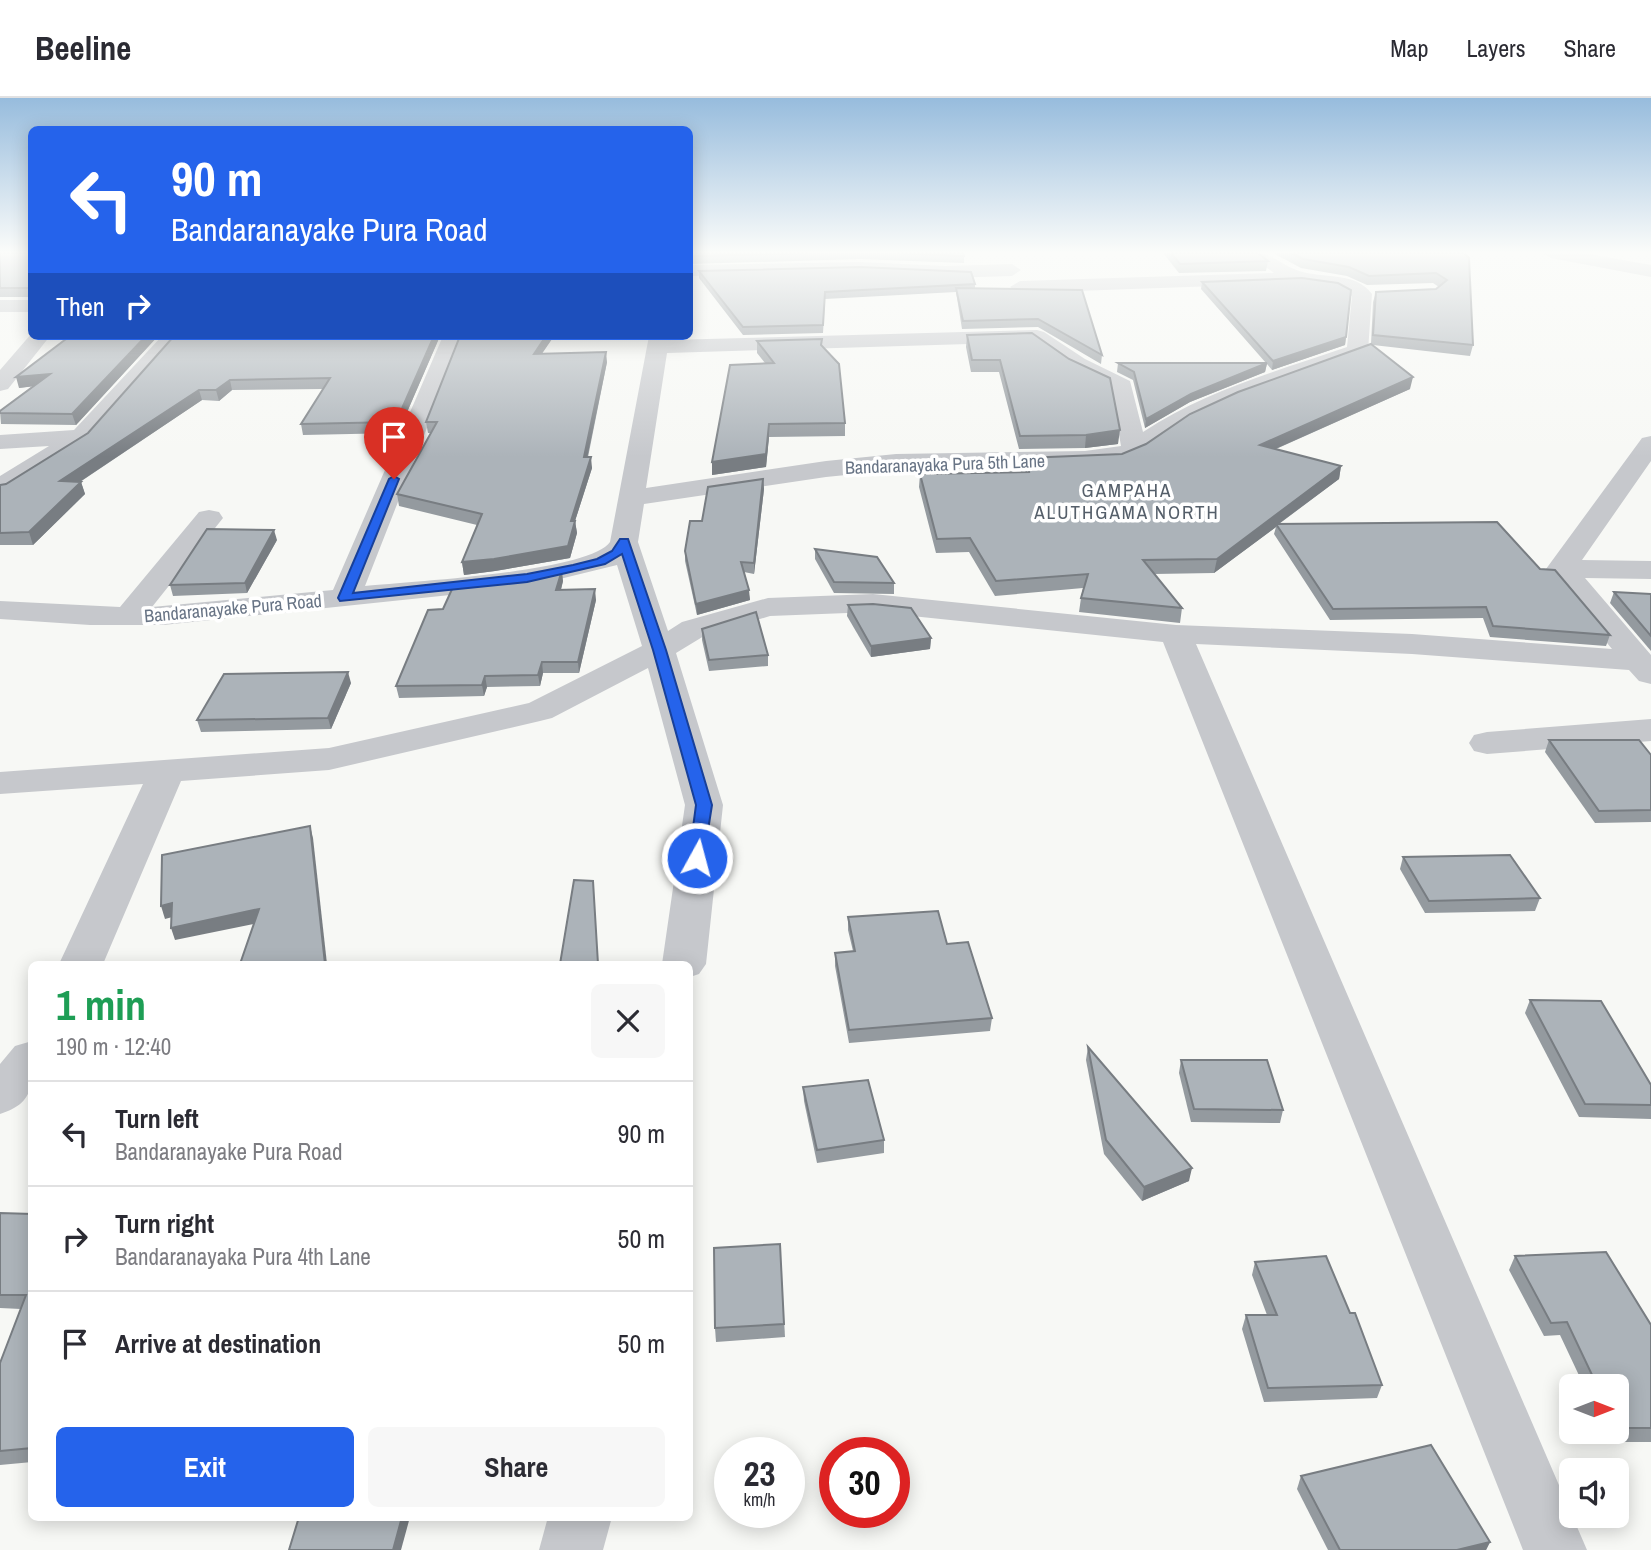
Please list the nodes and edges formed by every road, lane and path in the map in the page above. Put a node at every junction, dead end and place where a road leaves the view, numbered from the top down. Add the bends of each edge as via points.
1 (1032, 321) edge
2 (1363, 321) edge
3 (1037, 336) junction
4 (37, 340) edge
5 (169, 340) edge
6 (451, 340) edge
7 (659, 342) edge
8 (0, 384) edge
9 (81, 437) junction
10 (0, 442) edge
11 (1651, 443) edge
12 (1134, 449) junction
13 (0, 488) edge
14 (632, 498) junction
15 (209, 518) dead end
16 (624, 542) junction
17 (1561, 569) junction
18 (1651, 570) edge
19 (345, 598) junction
20 (0, 610) edge
21 (128, 617) junction
22 (1176, 634) junction
23 (659, 650) junction
24 (1645, 667) edge
25 (1651, 730) edge
26 (1487, 743) dead end
27 (168, 769) junction
28 (0, 783) edge
29 (82, 961) edge
30 (684, 961) edge
31 (28, 1063) edge
32 (0, 1096) edge
33 (579, 1521) edge
34 (571, 1550) edge
35 (1555, 1550) edge

1 - 3 street
2 - 12 street, Bandaranayaka Pura 5th Lane via 1357,351 1227,396 1179,419
3 - 7 street
3 - 12 street via 1077,364 1122,386
4 - 8 street
5 - 9 street
6 - 19 street
7 - 14 street
9 - 10 street
9 - 13 street
11 - 17 street
12 - 14 street, Bandaranayaka Pura 5th Lane via 1119,456 1085,459 896,462
14 - 16 street
15 - 21 street
16 - 19 street, Bandaranayake Pura Road via 616,554 574,569
16 - 23 street
17 - 18 street
17 - 24 street
19 - 21 street, Bandaranayake Pura Road
20 - 21 street, Bandaranayake Pura Road
22 - 23 street via 873,603 768,607 693,629
22 - 24 street via 1412,644
22 - 35 street
23 - 27 street via 540,711 329,759
23 - 30 street via 704,805
25 - 26 street
27 - 28 street
27 - 29 street
31 - 32 street
33 - 34 street

